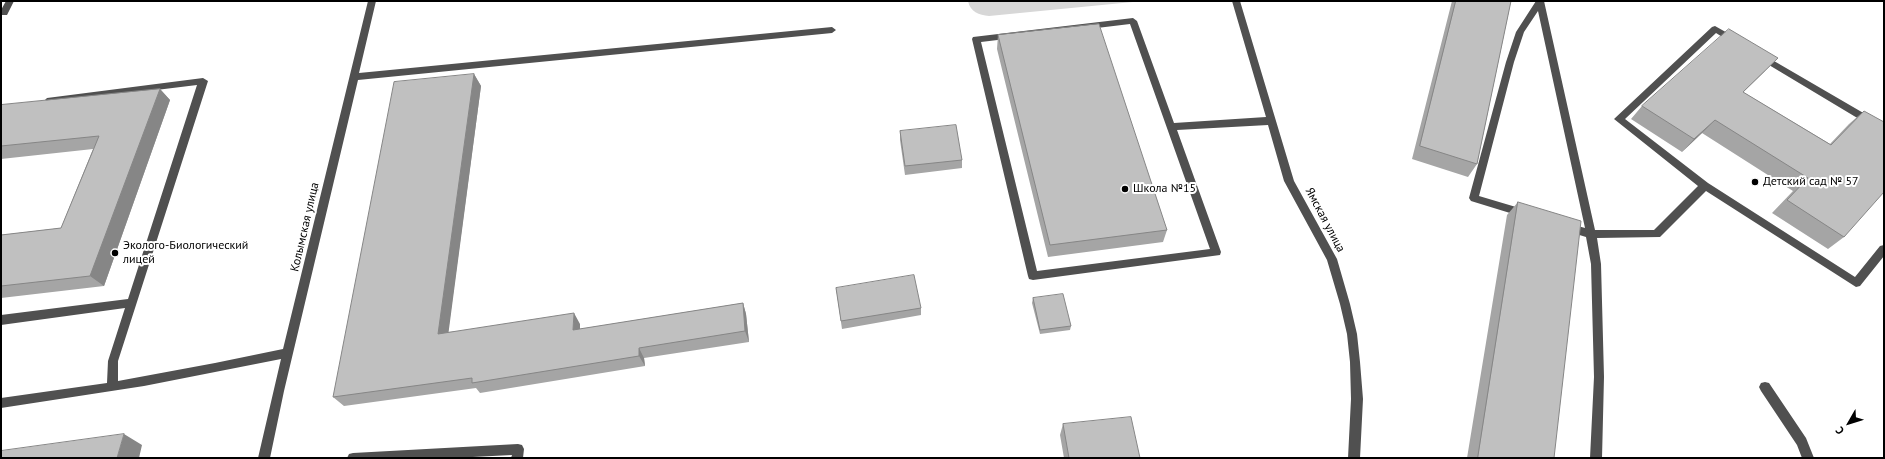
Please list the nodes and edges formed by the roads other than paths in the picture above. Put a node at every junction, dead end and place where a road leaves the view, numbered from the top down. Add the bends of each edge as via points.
1 (10, 1) edge
2 (372, 1) edge
3 (1236, 1) edge
4 (1540, 1) edge
5 (4, 13) dead end
6 (832, 30) dead end
7 (1742, 45) edge
8 (1755, 53) edge
9 (352, 77) junction
10 (40, 101) edge
11 (1272, 121) junction
12 (1171, 127) junction
13 (1884, 130) edge
14 (1705, 186) junction
15 (1533, 216) edge
16 (1554, 223) edge
17 (1591, 234) junction
18 (1884, 249) edge
19 (131, 303) junction
20 (1, 320) edge
21 (286, 353) junction
22 (112, 387) junction
23 (1765, 387) dead end
24 (1, 403) edge
25 (264, 458) edge
26 (353, 458) edge
27 (361, 458) edge
28 (517, 458) edge
29 (1354, 458) edge
30 (1596, 458) edge
31 (1808, 458) edge

1 - 5 street
2 - 9 street, Колымская улица
3 - 11 street, Ямская улица
4 - 15 street via 1520,32 1474,198
4 - 17 street
6 - 9 street
7 - 14 street via 1715,29 1619,119
8 - 13 street
9 - 21 street, Колымская улица via 301,302
10 - 19 street via 203,81
11 - 12 street
11 - 29 street, Ямская улица via 1290,181 1332,259 1345,304 1355,362 1357,399
12 - 12 street via 1216,252 1033,276 976,39 1133,21
14 - 17 street via 1656,234
14 - 18 street via 1856,283
16 - 17 street
17 - 30 street via 1596,264 1600,378
19 - 20 street
19 - 22 street via 113,361
21 - 22 street via 209,371
21 - 25 street, Колымская улица
22 - 24 street
23 - 31 street via 1802,442
26 - 27 street
27 - 28 street via 518,449

